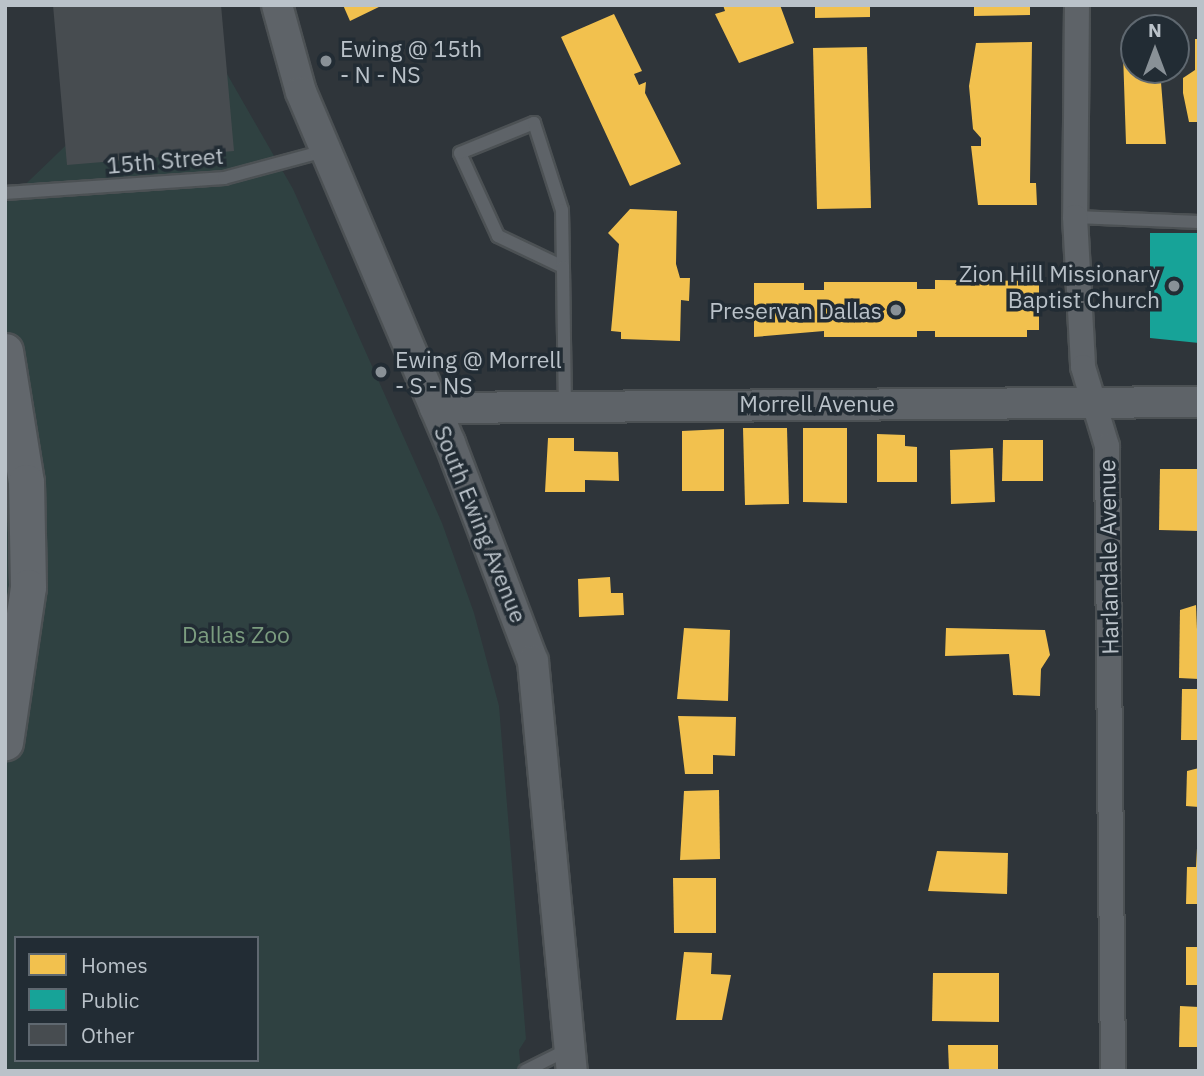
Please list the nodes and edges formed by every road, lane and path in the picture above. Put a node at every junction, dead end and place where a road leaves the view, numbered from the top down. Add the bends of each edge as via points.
1 (277, 5) edge
2 (1077, 5) edge
3 (325, 150) junction
4 (5, 193) edge
5 (1075, 217) junction
6 (1199, 222) edge
7 (563, 267) junction
8 (5, 351) edge
9 (1199, 401) edge
10 (565, 403) junction
11 (1091, 403) junction
12 (435, 408) junction
13 (5, 742) edge
14 (571, 1060) edge
15 (525, 1071) edge
16 (1113, 1071) edge

1 - 3 street, South Ewing Avenue
2 - 5 street, Harlandale Avenue
3 - 4 lane, 15th Street via 224,178
3 - 12 street, South Ewing Avenue
5 - 6 lane
5 - 11 street, Harlandale Avenue
7 - 7 lane via 562,209 534,123 460,153 498,236
7 - 10 lane
8 - 13 main road via 26,482 28,587
9 - 11 street, Morrell Avenue
10 - 11 street, Morrell Avenue
10 - 12 street, Morrell Avenue
11 - 16 street, Harlandale Avenue via 1107,446
12 - 14 street, South Ewing Avenue via 533,660
14 - 15 lane

